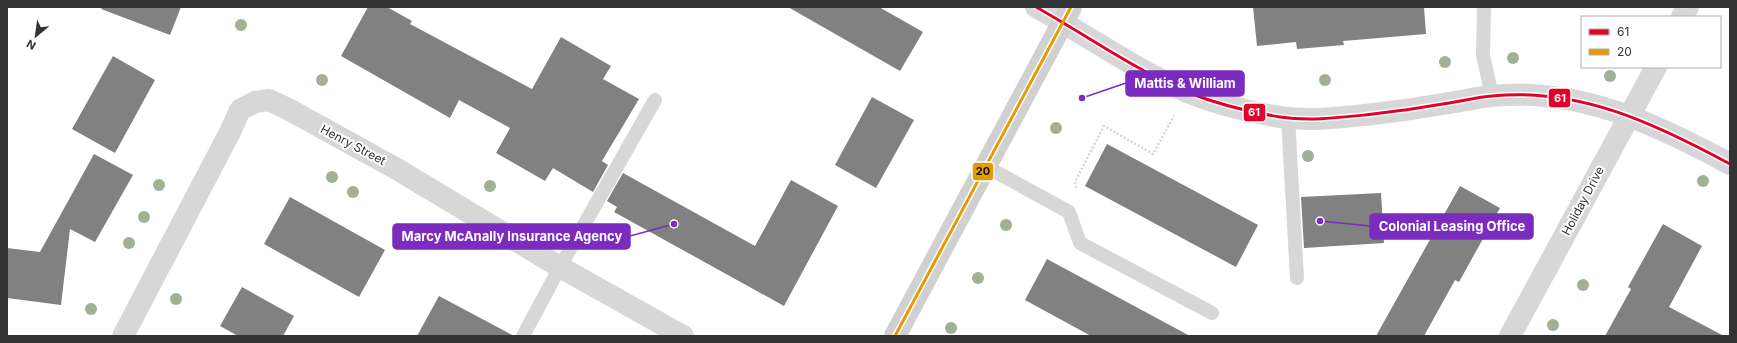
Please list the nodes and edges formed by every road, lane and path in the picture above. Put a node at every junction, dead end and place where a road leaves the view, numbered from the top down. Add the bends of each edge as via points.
1 (1036, 7) edge
2 (1484, 7) edge
3 (1688, 7) edge
4 (1067, 14) edge
5 (1683, 16) edge
6 (1655, 68) edge
7 (1187, 92) junction
8 (1492, 96) junction
9 (654, 100) dead end
10 (1630, 115) junction
11 (1288, 118) junction
12 (1730, 164) edge
13 (985, 166) junction
14 (1069, 212) junction
15 (560, 266) junction
16 (1297, 278) dead end
17 (1212, 313) dead end
18 (123, 336) edge
19 (523, 336) edge
20 (683, 336) edge
21 (895, 336) edge
22 (1510, 336) edge

1 - 4 street
2 - 8 lane via 1483,55
3 - 5 street
4 - 7 street via 1129,62
4 - 13 main road
6 - 10 street, Holiday Drive
7 - 11 street via 1232,107
7 - 14 path via 1153,154 1104,126 1075,182 1078,194
8 - 10 street via 1530,95 1574,100
8 - 11 street via 1411,110 1323,120
9 - 15 lane
10 - 12 street
10 - 22 street, Holiday Drive
11 - 16 lane
13 - 14 lane
13 - 21 main road
14 - 17 lane via 1080,243
15 - 18 street, Henry Street via 395,168 288,109 269,100 256,102 240,110
15 - 19 lane
15 - 20 street, Henry Street

